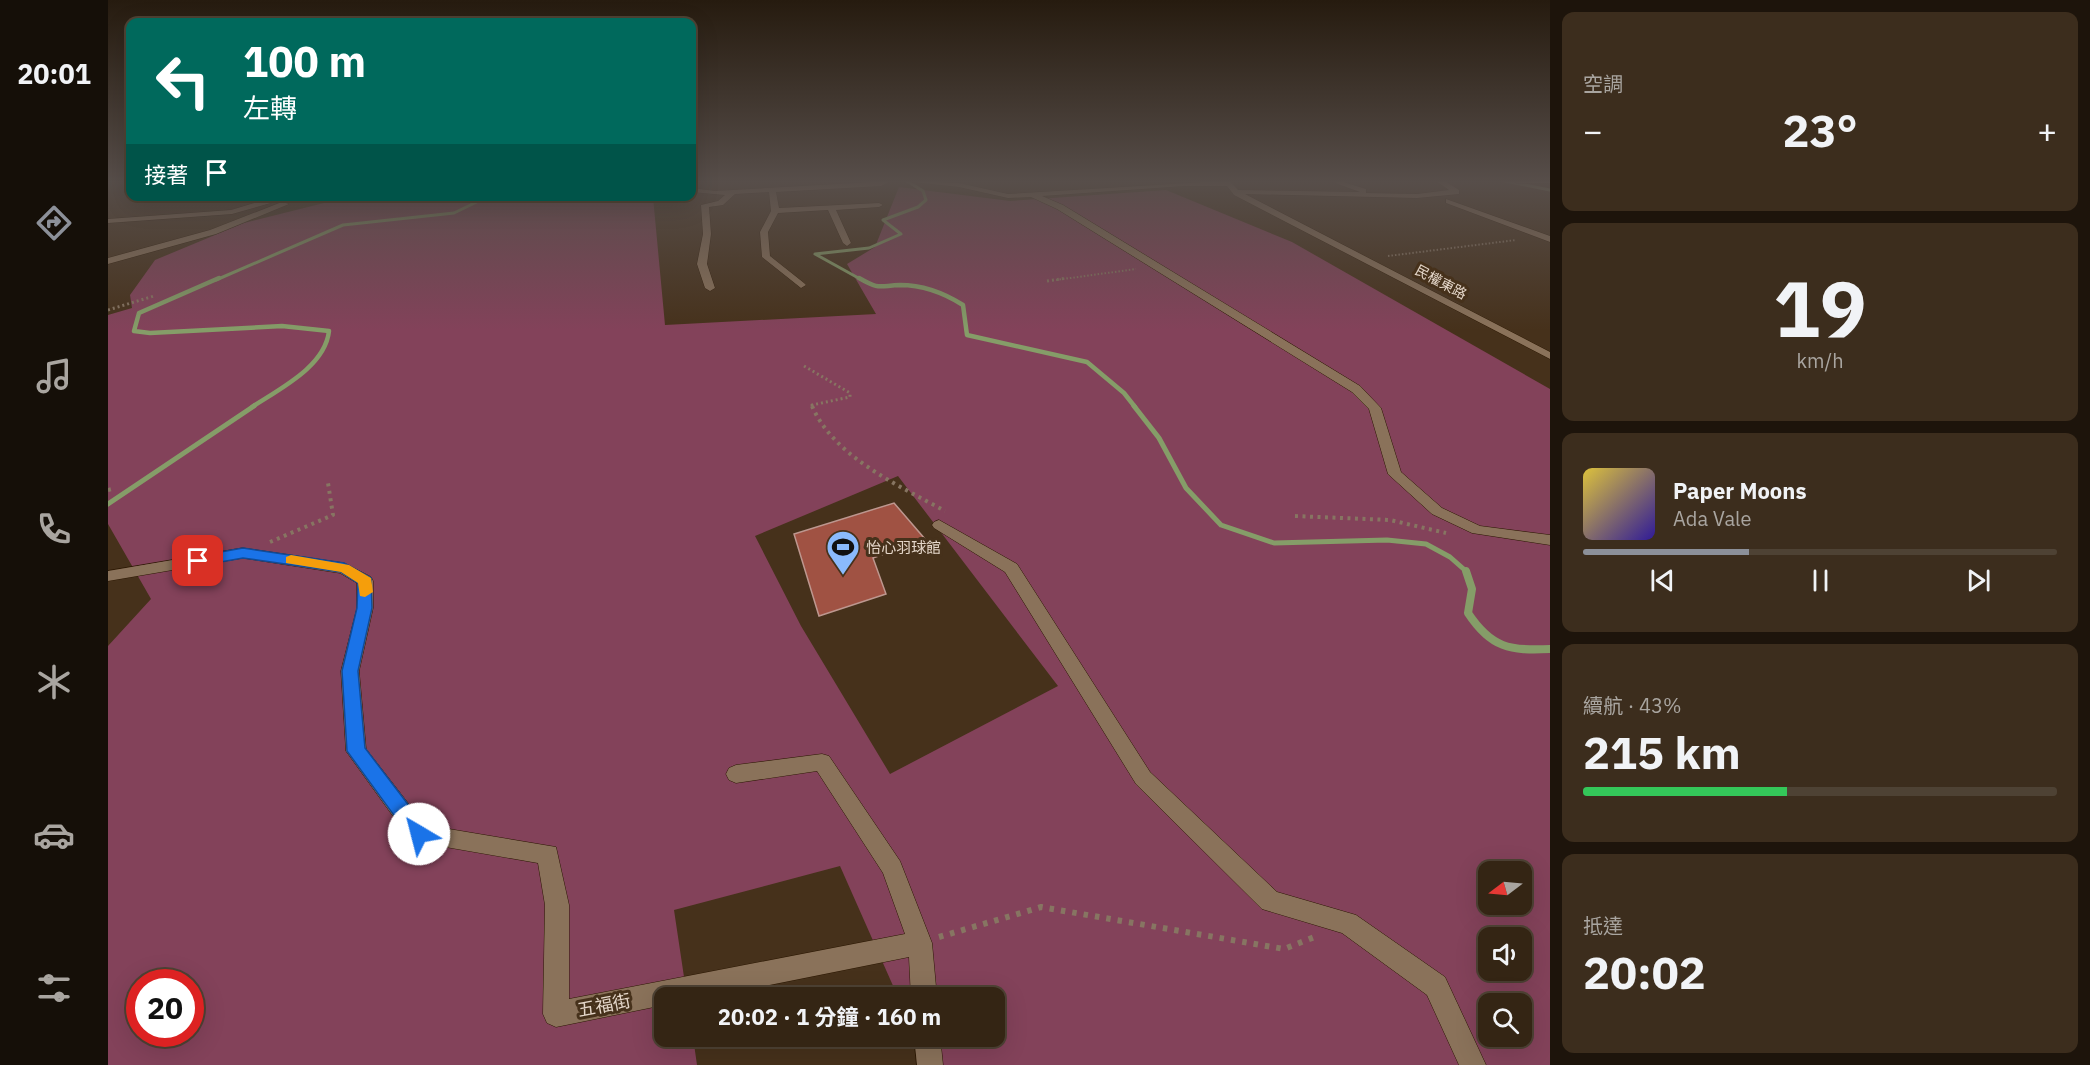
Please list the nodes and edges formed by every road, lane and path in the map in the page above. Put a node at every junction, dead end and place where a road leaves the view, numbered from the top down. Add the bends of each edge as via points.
1 (183, 230) dead end
2 (216, 231) edge
3 (706, 231) edge
4 (765, 231) edge
5 (841, 231) edge
6 (1098, 231) edge
7 (1309, 231) edge
8 (1530, 231) edge
9 (1547, 237) edge
10 (847, 243) dead end
11 (169, 246) junction
12 (1388, 256) dead end
13 (108, 261) edge
14 (1157, 267) junction
15 (1047, 281) dead end
16 (801, 285) dead end
17 (710, 288) dead end
18 (153, 296) dead end
19 (108, 310) edge
20 (1550, 356) edge
21 (804, 366) dead end
22 (328, 483) dead end
23 (1295, 516) dead end
24 (946, 522) joint
25 (1456, 536) dead end
26 (1550, 540) edge
27 (243, 553) junction
28 (108, 576) edge
29 (736, 774) dead end
30 (1348, 923) junction
31 (920, 943) junction
32 (923, 987) edge
33 (928, 1047) edge
34 (930, 1065) edge
35 (1473, 1065) edge

1 - 11 street
2 - 11 street
3 - 17 street via 702,264
4 - 16 street via 766,257
5 - 10 street
6 - 14 street
7 - 20 street, 民權東路
8 - 9 street
9 - 12 path
11 - 13 street
14 - 15 path
14 - 26 street via 1356,389 1375,408 1395,474 1437,511 1477,530
18 - 19 path
21 - 24 path via 850,393 850,397 812,405 822,424 871,470
22 - 27 path via 333,515
23 - 25 path via 1390,520
24 - 30 street via 1011,568 1143,778 1270,901
27 - 28 street
27 - 31 street, 五福街 via 344,568 366,581 365,608 350,671 356,751 419,834 548,854 557,905 556,1014
29 - 31 street via 822,762 892,868
30 - 31 path via 1284,949 1041,907
30 - 35 street via 1436,986
31 - 32 street
33 - 34 street

